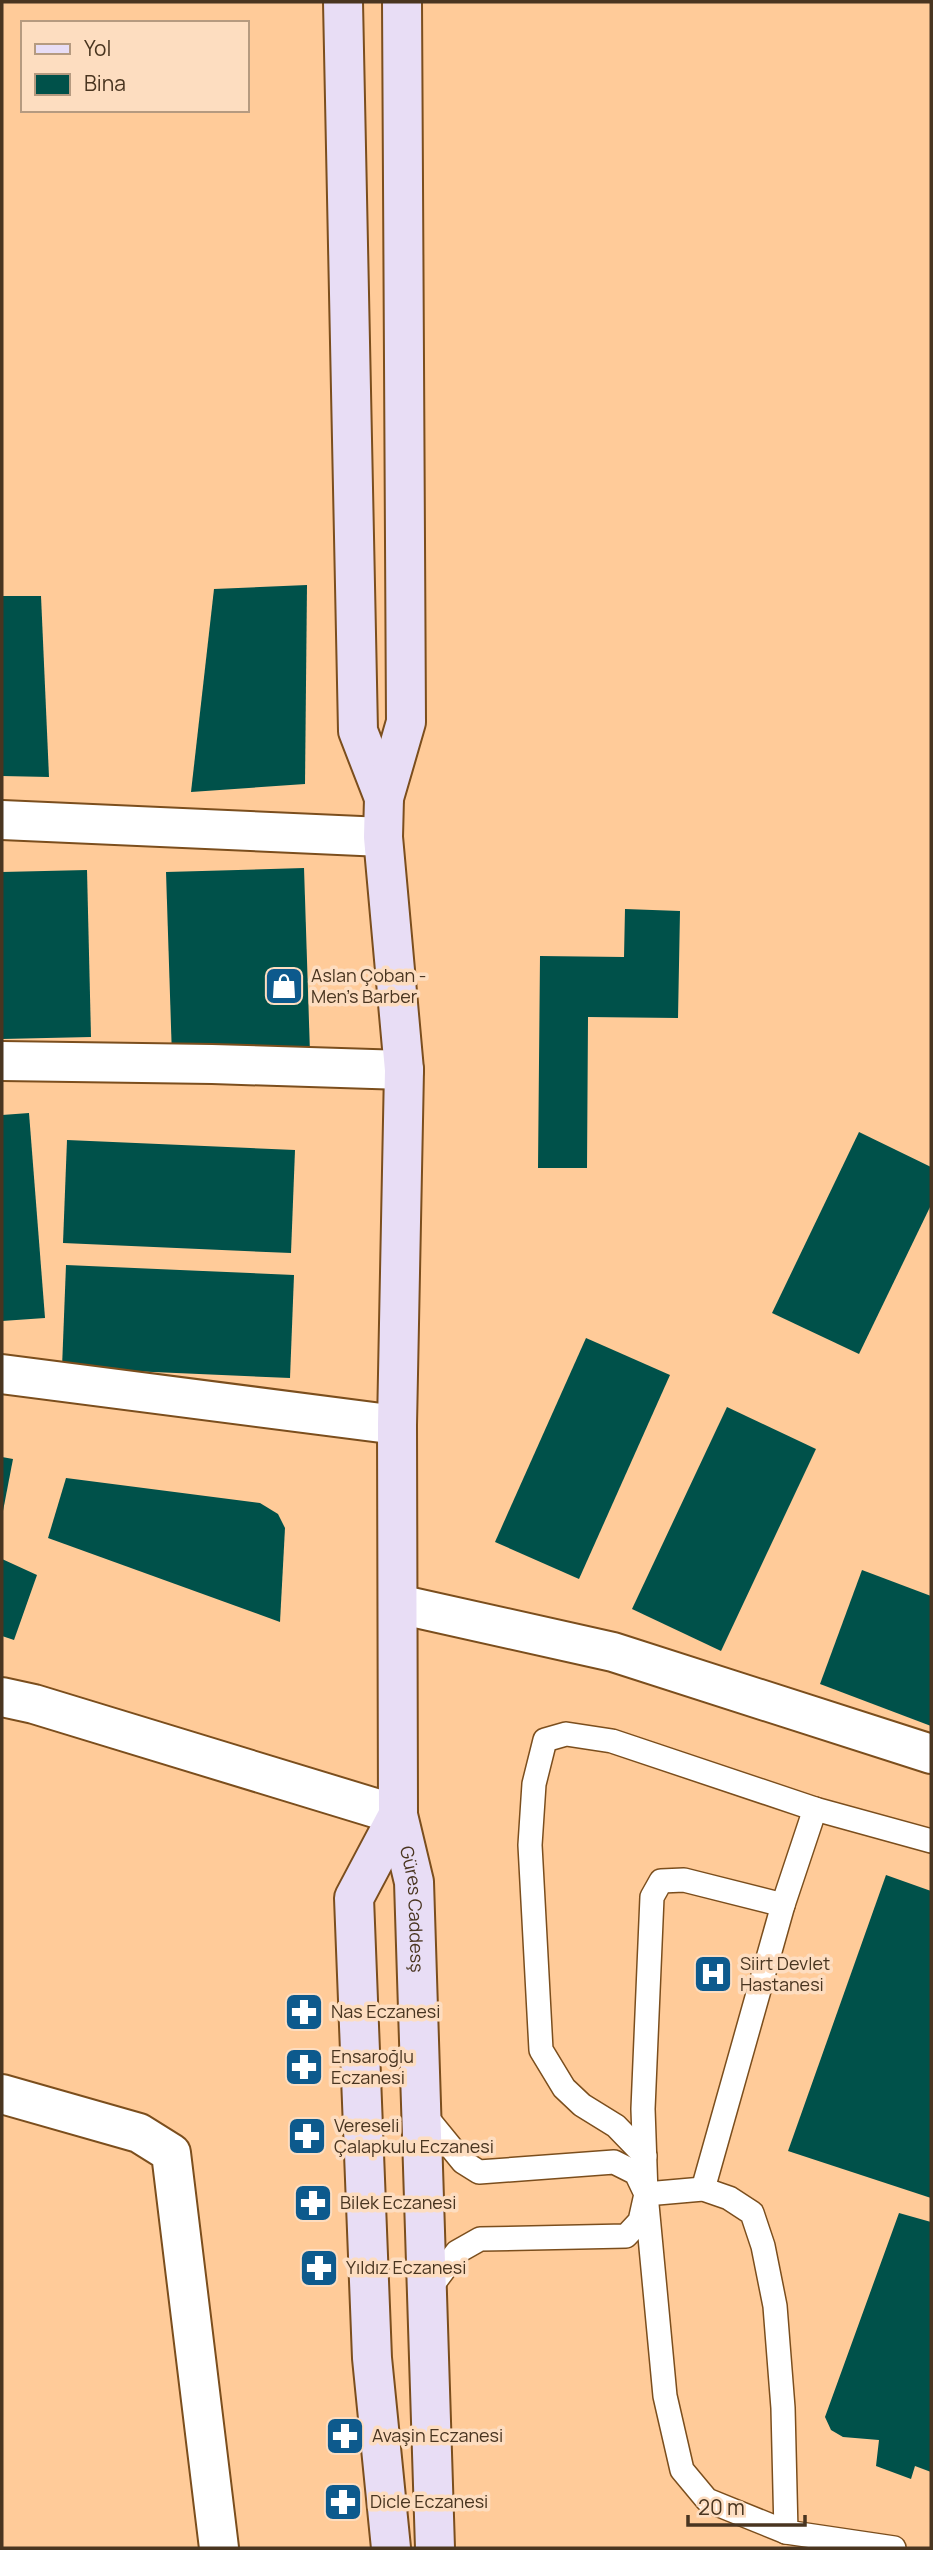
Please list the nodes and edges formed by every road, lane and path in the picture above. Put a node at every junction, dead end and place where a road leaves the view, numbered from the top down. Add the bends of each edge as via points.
1 (343, 2) edge
2 (402, 2) edge
3 (384, 798) junction
4 (2, 820) edge
5 (383, 837) junction
6 (2, 1060) edge
7 (404, 1070) junction
8 (2, 1374) edge
9 (397, 1425) junction
10 (398, 1604) junction
11 (2, 1697) edge
12 (931, 1754) edge
13 (815, 1809) junction
14 (398, 1815) junction
15 (931, 1841) edge
16 (783, 1905) junction
17 (2, 2094) edge
18 (423, 2112) junction
19 (645, 2156) junction
20 (703, 2189) junction
21 (646, 2194) junction
22 (427, 2292) junction
23 (786, 2532) junction
24 (219, 2548) edge
25 (391, 2548) edge
26 (435, 2548) edge
27 (894, 2548) edge

1 - 3 street via 358,731
2 - 3 street via 406,722
3 - 5 street
4 - 5 street
5 - 7 street
6 - 7 street
7 - 9 street
8 - 9 street
9 - 10 street
10 - 12 street via 613,1652
10 - 14 street
11 - 14 street
13 - 15 lane
13 - 16 lane
13 - 19 lane via 612,1741 566,1734 545,1740 534,1784 530,1844 541,2050 564,2088 616,2126
14 - 18 street, Güres Caddesş via 414,1882
14 - 25 street via 354,1898 372,2357
16 - 19 lane via 684,1880 661,1881 652,1897
16 - 20 lane
17 - 24 street via 139,2133 171,2153
18 - 21 lane via 463,2162 480,2172 614,2162 636,2173
18 - 22 street, Güres Caddesş
19 - 21 lane
20 - 21 lane
20 - 23 lane via 752,2213 763,2246 775,2306
21 - 22 lane via 640,2221 626,2236 480,2239 457,2252
21 - 23 lane via 665,2396 682,2470 707,2500
22 - 26 street, Güres Caddesş
23 - 27 lane

